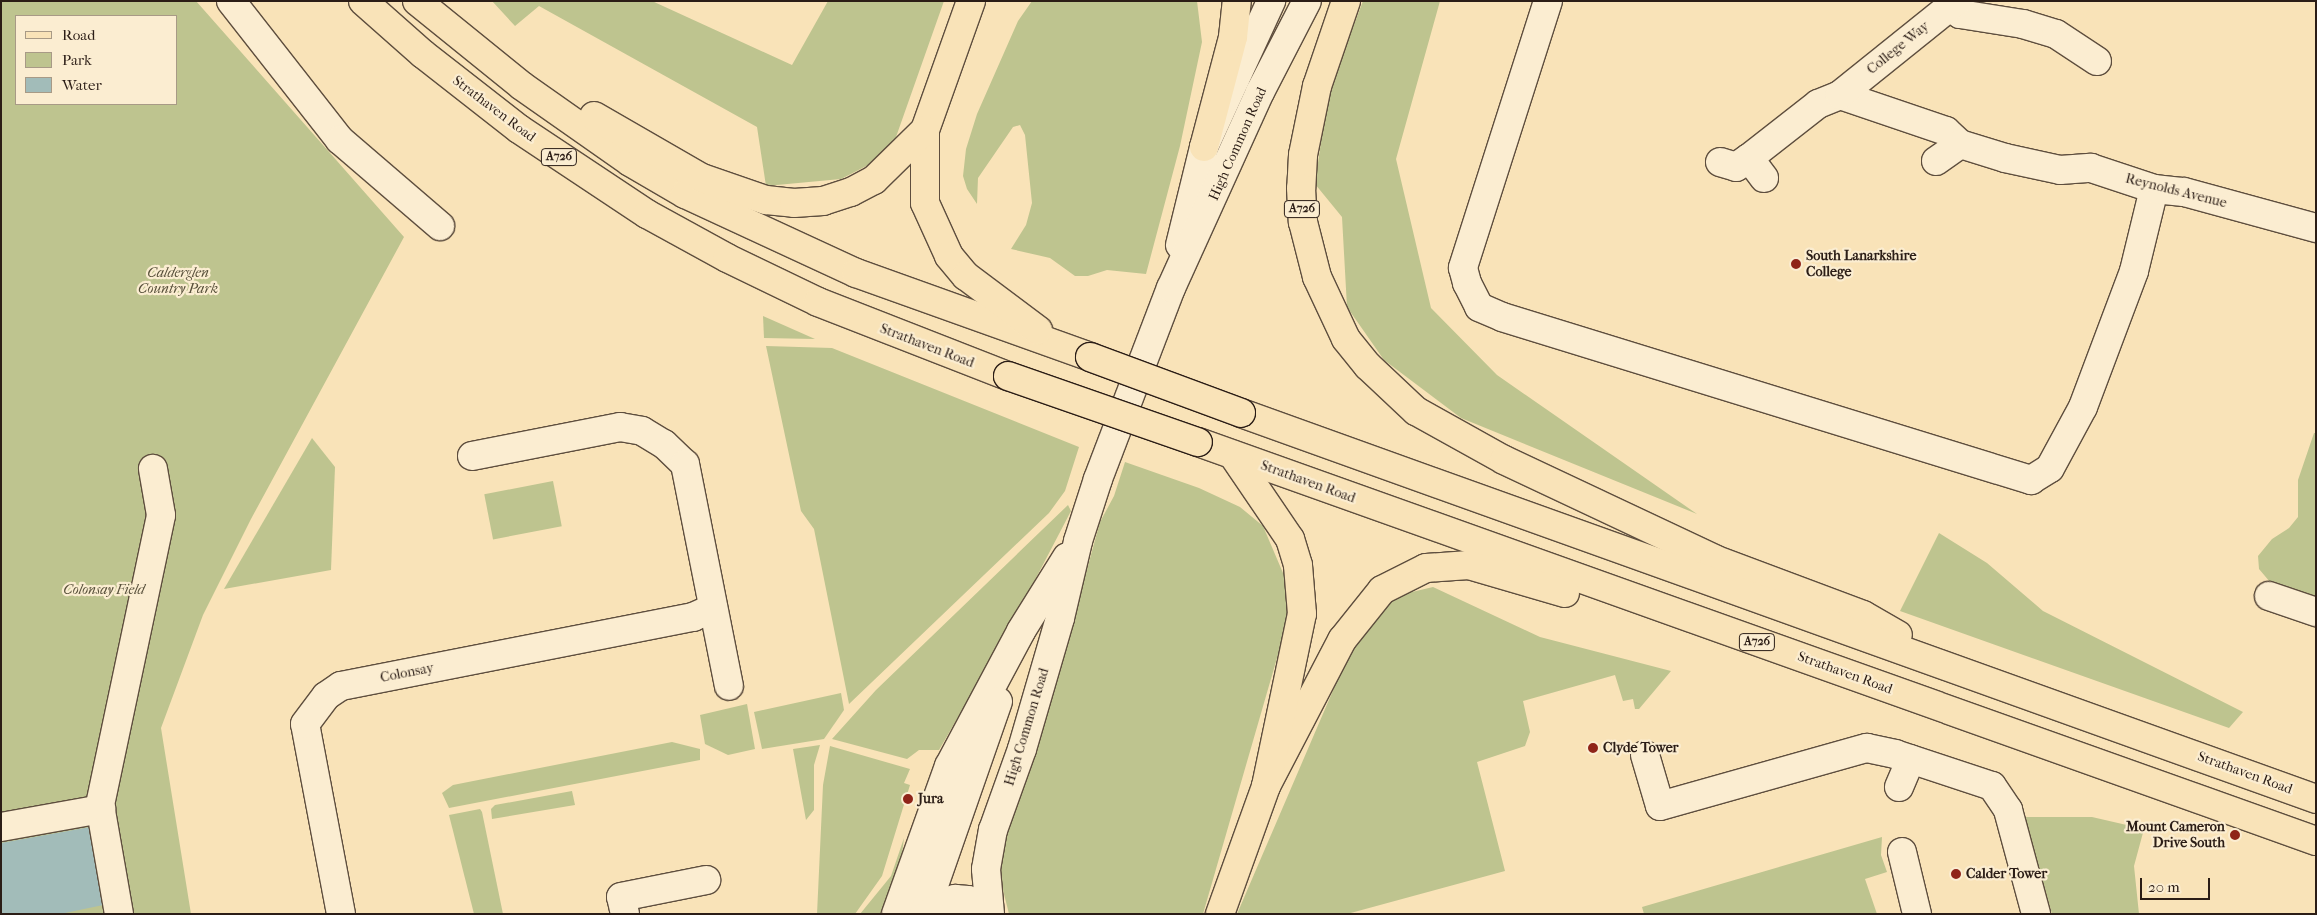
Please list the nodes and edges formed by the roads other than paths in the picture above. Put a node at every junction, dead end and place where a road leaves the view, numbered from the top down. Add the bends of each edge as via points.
1 (231, 1) edge
2 (363, 1) edge
3 (417, 1) edge
4 (971, 1) edge
5 (1237, 1) edge
6 (1271, 1) edge
7 (1307, 1) edge
8 (1346, 1) edge
9 (1548, 1) edge
10 (1954, 4) edge
11 (451, 30) junction
12 (2097, 61) dead end
13 (1835, 88) junction
14 (925, 130) junction
15 (1960, 144) junction
16 (1204, 147) junction
17 (1936, 161) dead end
18 (1720, 162) dead end
19 (2154, 189) junction
20 (440, 226) dead end
21 (2316, 228) edge
22 (1171, 288) junction
23 (1063, 348) junction
24 (1233, 455) junction
25 (472, 456) dead end
26 (153, 469) dead end
27 (1078, 541) junction
28 (2269, 596) dead end
29 (713, 608) junction
30 (2316, 612) edge
31 (1021, 631) junction
32 (1797, 656) junction
33 (1962, 671) junction
34 (728, 686) dead end
35 (1645, 755) dead end
36 (1911, 759) junction
37 (1266, 786) junction
38 (1899, 787) dead end
39 (2316, 799) edge
40 (101, 809) junction
41 (1, 828) edge
42 (2316, 842) edge
43 (1902, 852) dead end
44 (706, 880) dead end
45 (119, 914) edge
46 (341, 914) edge
47 (625, 914) edge
48 (896, 914) edge
49 (926, 914) edge
50 (990, 914) edge
51 (1220, 914) edge
52 (1917, 914) edge
53 (2036, 914) edge

1 - 20 street via 340,140
2 - 24 main road, Strathaven Road / A726, bridge via 423,54 519,129 647,214 727,258 818,302 1008,376
3 - 11 main road, Strathaven Road / A726
4 - 14 main road, A726
5 - 16 main road via 1233,37
6 - 16 street, High Common Road
7 - 22 street, High Common Road via 1260,92
8 - 33 main road, A726 via 1317,86 1300,188 1303,222 1317,277 1346,339 1368,366 1416,411 1504,460 1714,559 1863,615
9 - 19 street via 1463,268 1479,307 1502,317 2031,480 2050,468 2083,407 2134,271
10 - 12 street via 1960,14 2023,24 2056,34
10 - 13 street, College Way via 1891,44
11 - 14 main road, A726 via 702,178 766,200 794,203 823,201 851,192 881,174
11 - 23 main road, Strathaven Road / A726 via 522,86 623,157 685,194 856,273
13 - 15 street, Reynolds Avenue via 1946,131
13 - 18 street, College Way via 1811,124 1779,127 1757,168
14 - 23 main road, A726 via 925,203 949,256 966,276
15 - 17 street
15 - 19 street, Reynolds Avenue via 2060,170 2091,168
16 - 22 street, High Common Road
19 - 21 street, Reynolds Avenue via 2184,192
22 - 27 street, High Common Road
23 - 33 main road, Strathaven Road / A726, bridge
24 - 32 main road, Strathaven Road / A726
24 - 37 main road via 1290,539 1302,592 1296,651
25 - 29 street via 620,427 642,431 664,444 685,464
26 - 40 street via 161,515
27 - 31 street, High Common Road
27 - 50 street, High Common Road via 1060,618 1022,749 993,830 986,869
28 - 30 street
29 - 34 street
29 - 46 street, Colonsay via 684,619 341,686 326,696 305,724
31 - 48 street, High Common Road via 949,766
31 - 49 street, High Common Road
32 - 37 main road via 1650,620 1494,570 1469,565 1426,568 1382,590 1353,623
32 - 42 main road, Strathaven Road / A726
33 - 39 main road, Strathaven Road / A726
35 - 36 street via 1660,806 1867,748
36 - 38 street
36 - 53 street via 1992,786 2008,810
37 - 51 main road
40 - 41 street
40 - 45 street
43 - 52 street
44 - 47 street via 621,897
49 - 50 street via 955,899 974,903

